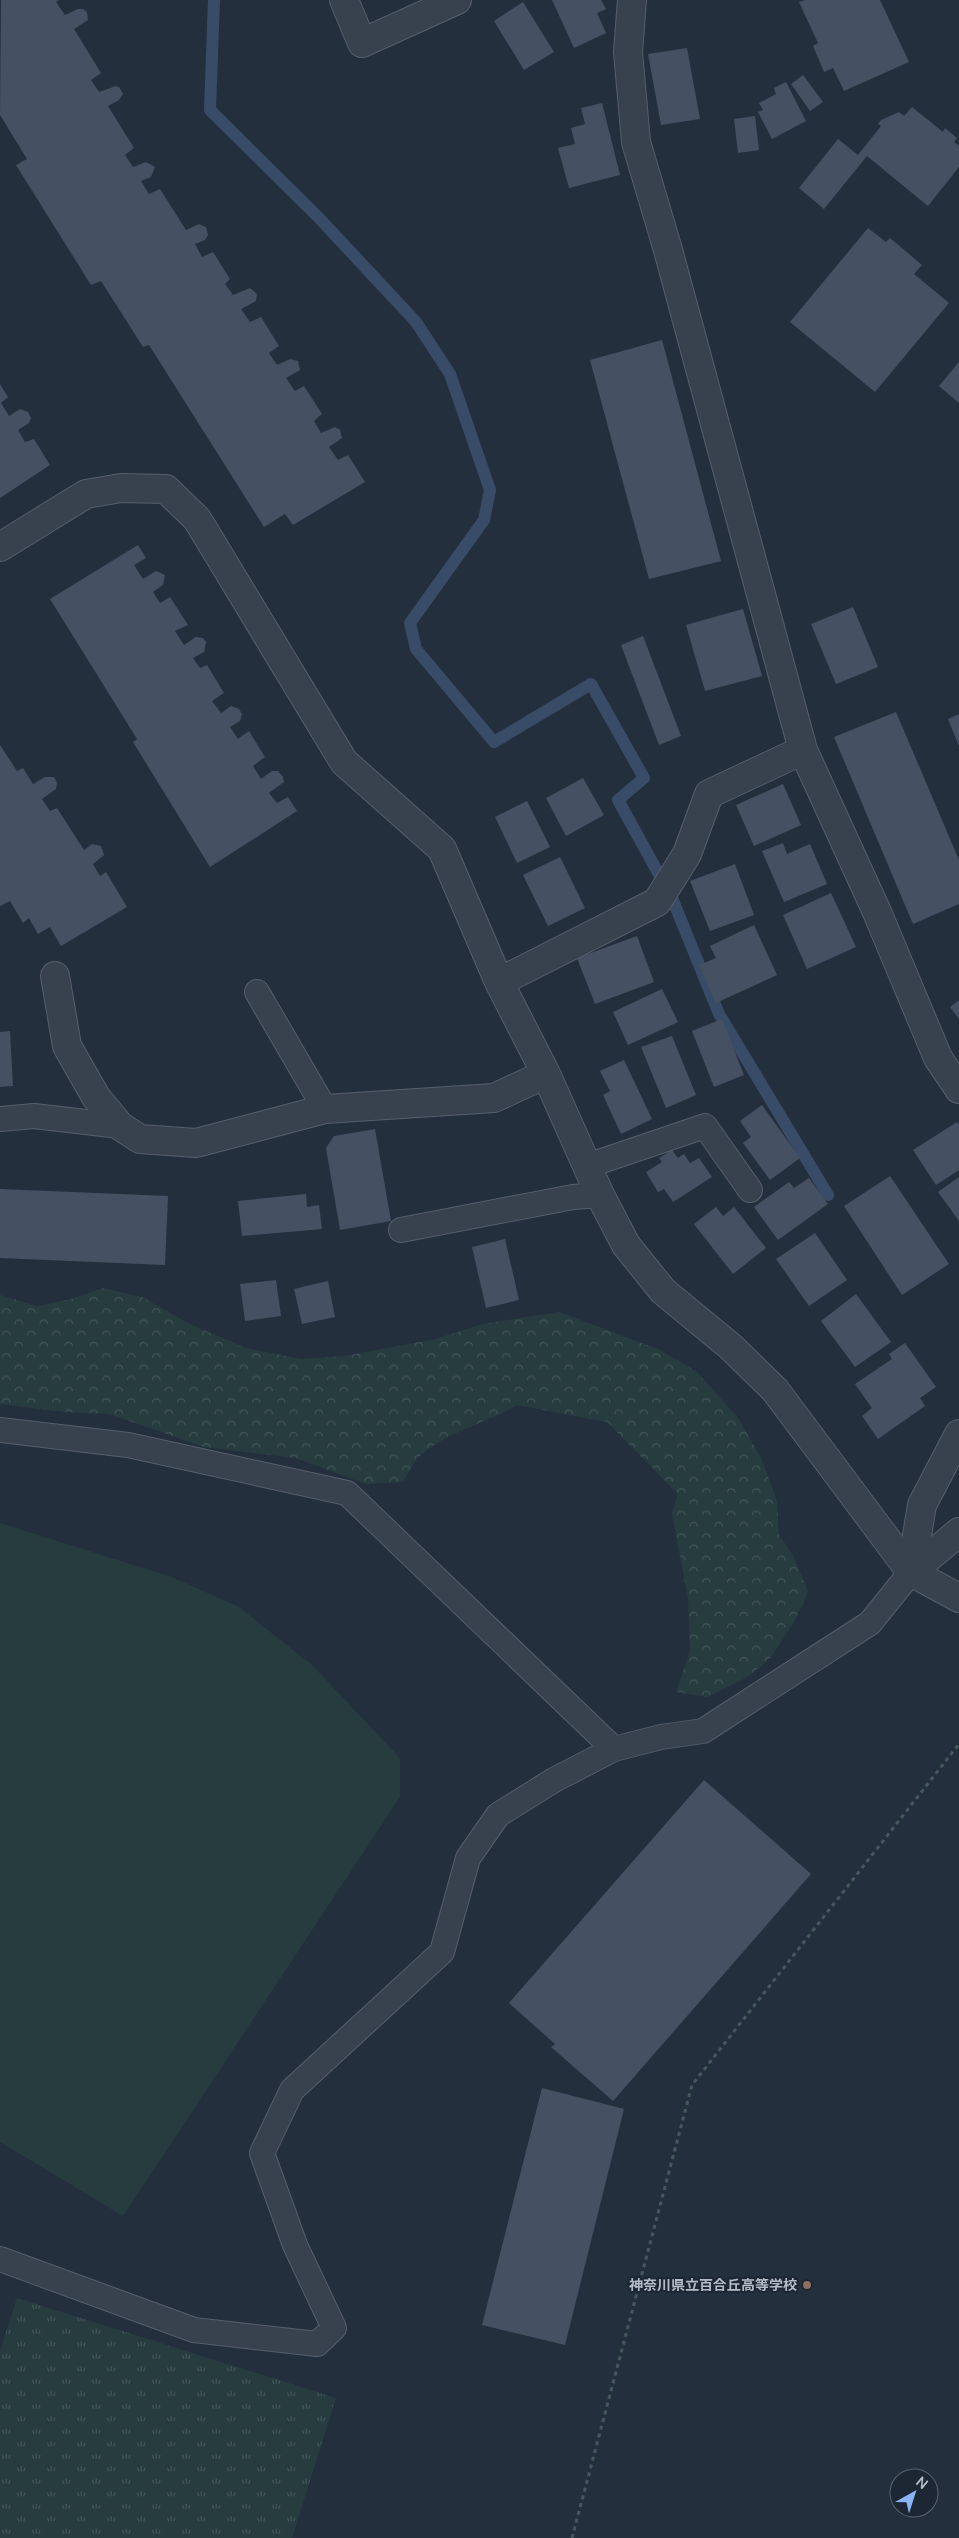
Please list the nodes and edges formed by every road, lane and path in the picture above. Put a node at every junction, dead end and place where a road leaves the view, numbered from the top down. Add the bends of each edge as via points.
1 (344, 0) edge
2 (457, 0) edge
3 (632, 0) edge
4 (0, 547) edge
5 (803, 750) junction
6 (55, 976) dead end
7 (499, 982) junction
8 (257, 992) dead end
9 (546, 1074) junction
10 (959, 1088) edge
11 (325, 1109) junction
12 (0, 1119) edge
13 (120, 1126) junction
14 (587, 1166) junction
15 (750, 1190) dead end
16 (600, 1195) junction
17 (401, 1230) dead end
18 (0, 1430) edge
19 (959, 1434) edge
20 (959, 1532) edge
21 (912, 1572) junction
22 (959, 1598) edge
23 (959, 1744) edge
24 (614, 1749) junction
25 (0, 2259) edge
26 (572, 2538) edge

1 - 2 street via 362,43
3 - 5 street via 628,52 636,142
4 - 7 street via 86,494 121,488 166,489 197,519 344,762 442,848
5 - 7 street via 708,794 687,854 657,902
5 - 10 street via 877,912 938,1058
6 - 13 street via 67,1046 96,1097
7 - 9 street
8 - 11 lane
9 - 11 street via 494,1098
9 - 14 street
11 - 13 street via 196,1143 140,1139
12 - 13 lane via 34,1116
14 - 15 lane via 705,1126
14 - 16 street
16 - 17 lane via 573,1197
16 - 21 street via 626,1245 663,1291 731,1347 775,1390
18 - 24 lane via 128,1445 347,1493
19 - 21 street via 922,1505
20 - 21 street
21 - 22 street
21 - 24 lane via 870,1623 703,1731 661,1736
23 - 26 path via 692,2085
24 - 25 lane via 554,1780 498,1815 468,1858 442,1952 292,2090 262,2153 295,2245 334,2328 317,2344 194,2330

